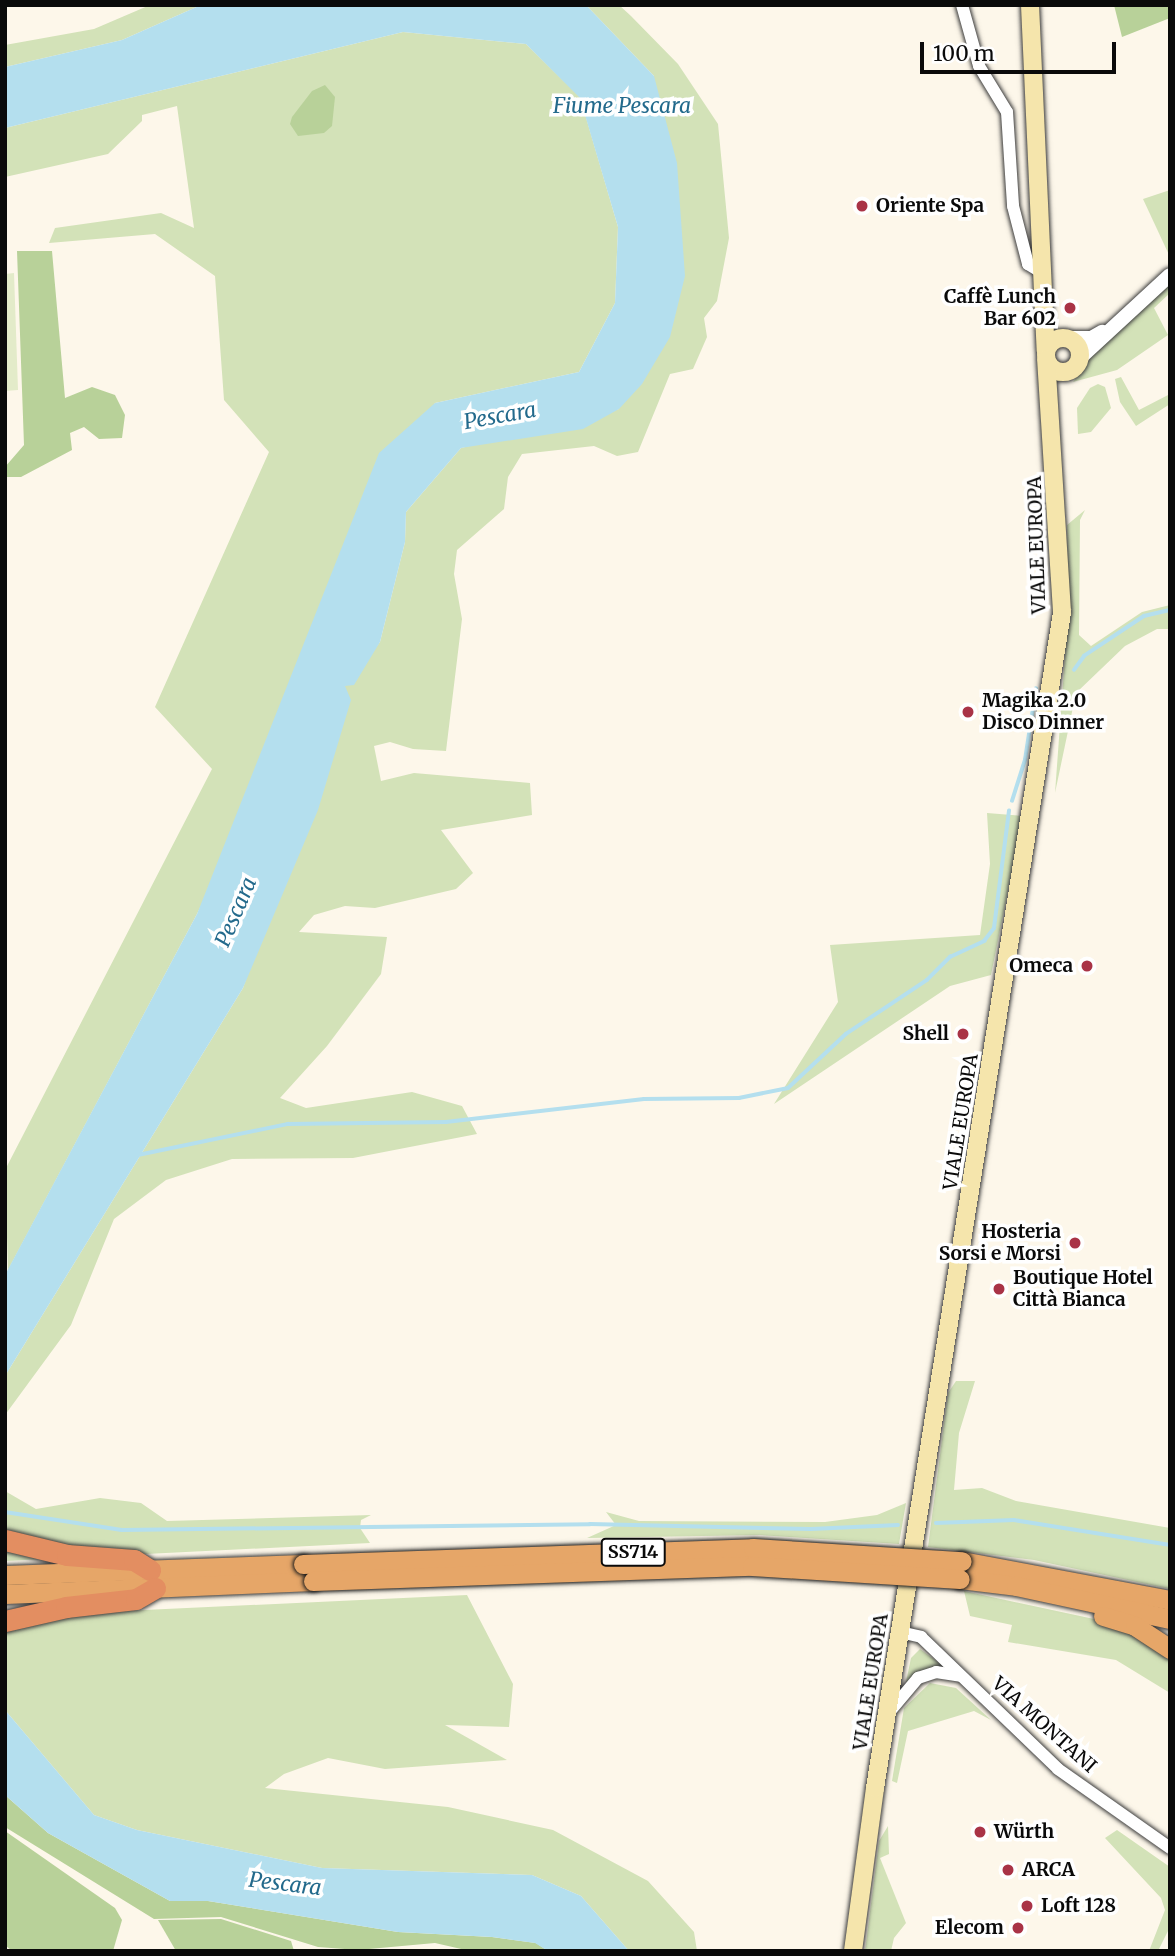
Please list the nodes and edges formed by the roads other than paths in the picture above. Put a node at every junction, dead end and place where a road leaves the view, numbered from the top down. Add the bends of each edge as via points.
1 (962, 5) edge
2 (1030, 5) edge
3 (1043, 273) junction
4 (1170, 275) edge
5 (1044, 308) junction
6 (1109, 328) junction
7 (1067, 338) junction
8 (1046, 356) junction
9 (1077, 363) junction
10 (1051, 423) junction
11 (5, 1540) edge
12 (961, 1570) junction
13 (5, 1575) edge
14 (153, 1579) junction
15 (5, 1594) edge
16 (1072, 1598) junction
17 (1170, 1600) edge
18 (1170, 1619) edge
19 (5, 1621) edge
20 (900, 1632) junction
21 (1170, 1649) edge
22 (962, 1676) junction
23 (886, 1716) junction
24 (1170, 1848) edge
25 (853, 1951) edge

1 - 3 street via 979,66 1007,112 1013,206 1028,264
2 - 3 main road, VIALE EUROPA
3 - 5 main road, VIALE EUROPA
4 - 6 street
5 - 7 main road via 1050,322
5 - 8 main road, VIALE EUROPA
6 - 7 street via 1091,338
6 - 9 street
7 - 8 main road via 1053,340
7 - 9 main road via 1078,346
8 - 9 main road via 1060,372
8 - 10 main road, VIALE EUROPA
9 - 10 main road, VIALE EUROPA
10 - 20 main road, VIALE EUROPA via 1062,612
11 - 14 highway via 67,1555 134,1560
12 - 14 highway, SS714, bridge via 753,1548
12 - 16 highway, SS714
12 - 17 highway, SS714
13 - 14 highway, SS714
14 - 15 highway, SS714
14 - 19 highway via 136,1599 66,1607
16 - 18 highway, SS714
16 - 21 highway via 1089,1612 1135,1626
20 - 22 street, VIA MONTANI via 921,1637
20 - 23 main road, VIALE EUROPA
22 - 23 street, VIA MONTANI via 936,1672 918,1678
22 - 24 street, VIA MONTANI via 1058,1769
23 - 25 main road, VIALE EUROPA

